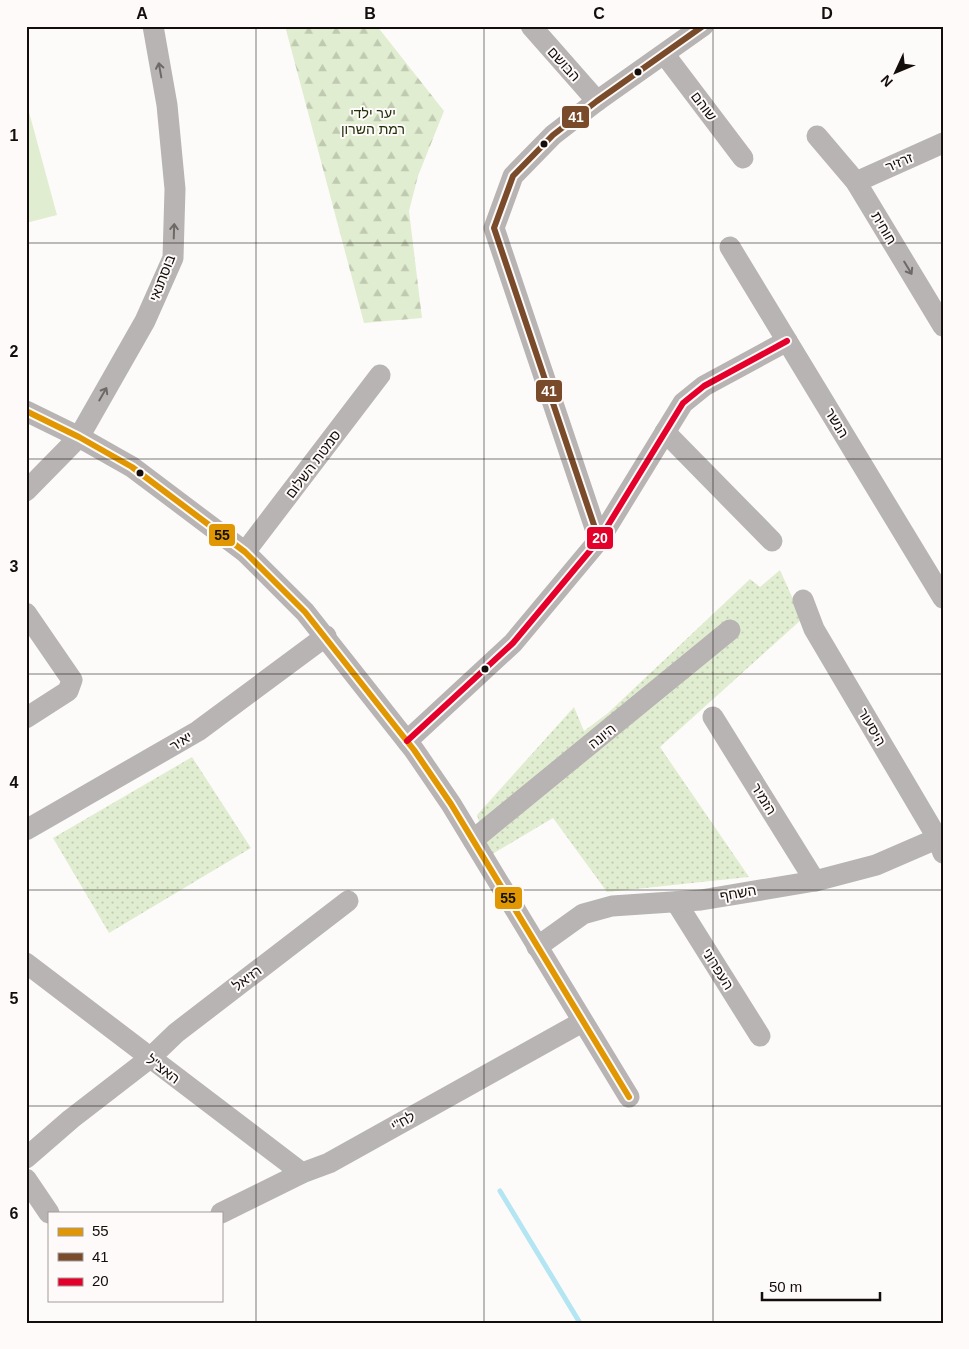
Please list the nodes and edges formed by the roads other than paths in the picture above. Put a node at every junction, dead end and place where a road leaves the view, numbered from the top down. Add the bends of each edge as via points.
1 (153, 26) edge
2 (531, 26) edge
3 (703, 26) edge
4 (665, 55) junction
5 (597, 101) junction
6 (818, 136) dead end
7 (943, 143) edge
8 (743, 158) dead end
9 (856, 182) junction
10 (730, 247) dead end
11 (943, 326) edge
12 (787, 341) junction
13 (380, 375) dead end
14 (26, 411) edge
15 (665, 432) junction
16 (79, 436) junction
17 (26, 490) edge
18 (599, 540) junction
19 (772, 541) dead end
20 (245, 552) junction
21 (943, 598) edge
22 (803, 600) dead end
23 (26, 613) edge
24 (730, 630) dead end
25 (326, 636) junction
26 (713, 717) dead end
27 (26, 718) edge
28 (407, 741) junction
29 (26, 830) edge
30 (473, 840) junction
31 (941, 843) edge
32 (815, 881) junction
33 (348, 901) dead end
34 (676, 902) junction
35 (536, 947) junction
36 (28, 968) edge
37 (582, 1022) junction
38 (760, 1036) dead end
39 (150, 1058) junction
40 (629, 1097) dead end
41 (26, 1158) edge
42 (302, 1173) junction
43 (26, 1179) edge
44 (48, 1212) edge
45 (222, 1213) edge

16 -> 1 street, בוסתנאי via 145,321 173,258 175,189 167,106
2 - 5 street, הבושם
3 - 4 street
4 - 5 street
4 - 8 street, שוהם
5 - 18 street via 553,135 513,176 494,228
6 - 9 street, חוחית
7 - 9 street, זרזיר
9 -> 11 street, חוחית
10 - 12 street, הנשר
12 - 15 street via 704,386 683,404
12 - 21 street, הנשר
13 - 20 street, סמטת השלום
14 - 16 street
15 - 18 street
15 - 19 street
16 - 17 street, בוסתנאי
16 - 20 street via 132,468
18 - 28 street via 513,643
20 - 25 street
22 - 31 street, היסעור via 814,629
23 - 27 street via 72,680 68,692
24 - 30 street, היונה
25 - 28 street
25 - 29 street, יאיר via 198,730
26 - 32 street, הזמיר
28 - 30 street
30 - 35 street
31 - 32 street, השחף
32 - 34 street, השחף
33 - 39 street, רזיאל via 176,1033
34 - 35 street, השחף via 612,906 583,914
34 - 38 street, העפרוני
35 - 37 street
36 - 39 street, האצ"ל
37 - 40 street
37 - 42 street, לח"י via 329,1163
39 - 41 street
39 - 42 street, האצ"ל
42 - 45 street, לח"י
43 - 44 street

